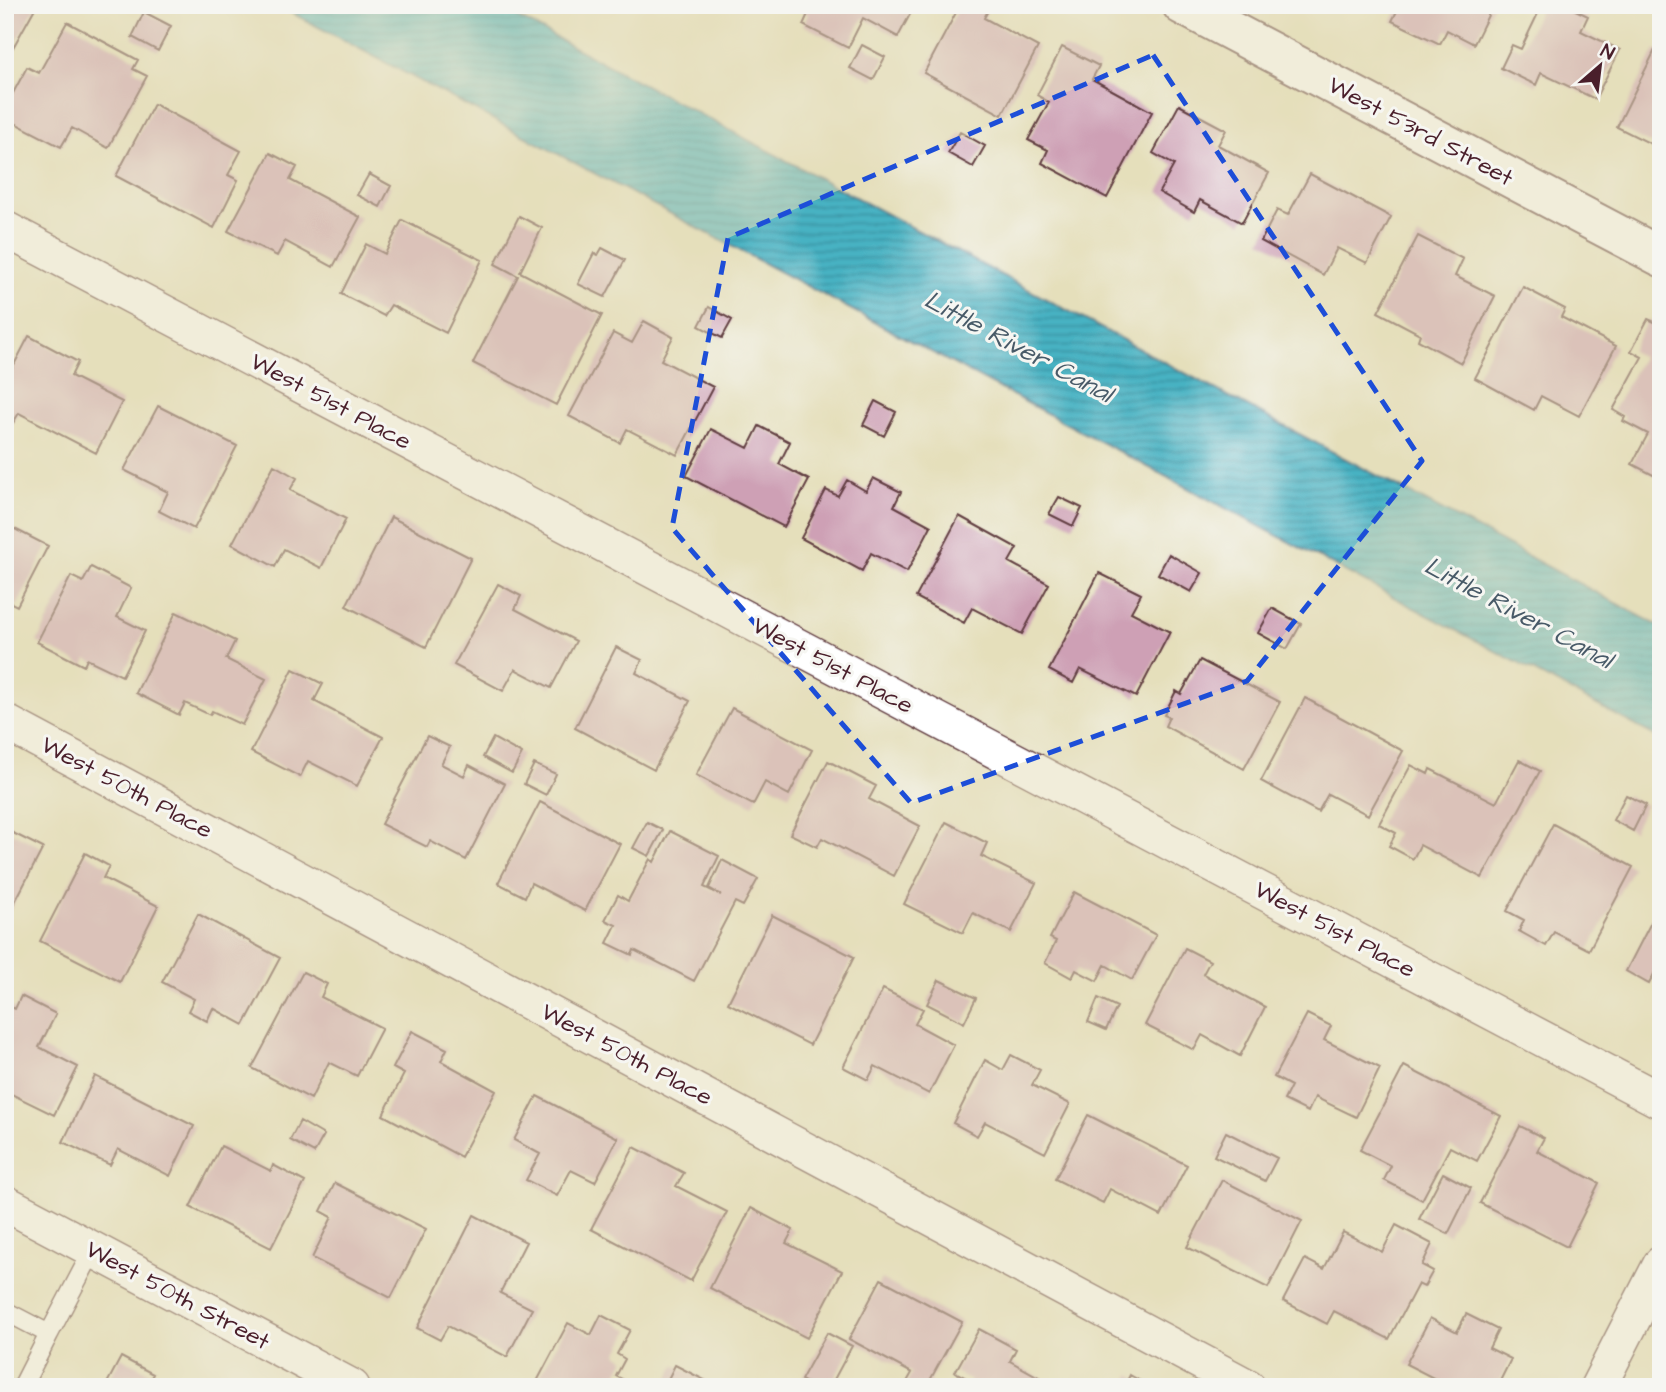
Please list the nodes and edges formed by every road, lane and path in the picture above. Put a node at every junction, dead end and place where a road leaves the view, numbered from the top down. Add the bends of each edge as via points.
1 (1182, 5) edge
2 (5, 229) edge
3 (1661, 257) edge
4 (5, 722) edge
5 (1661, 1101) edge
6 (5, 1203) edge
7 (93, 1250) junction
8 (1661, 1264) edge
9 (5, 1311) edge
10 (49, 1334) junction
11 (22, 1387) edge
12 (352, 1387) edge
13 (1248, 1387) edge
14 (1598, 1387) edge

1 - 3 street, West 53rd Street
2 - 5 street, West 51st Place
4 - 13 street, West 50th Place
6 - 7 street, West 50th Street
7 - 10 lane
7 - 12 street, West 50th Street
8 - 14 street
9 - 10 lane
10 - 11 lane

